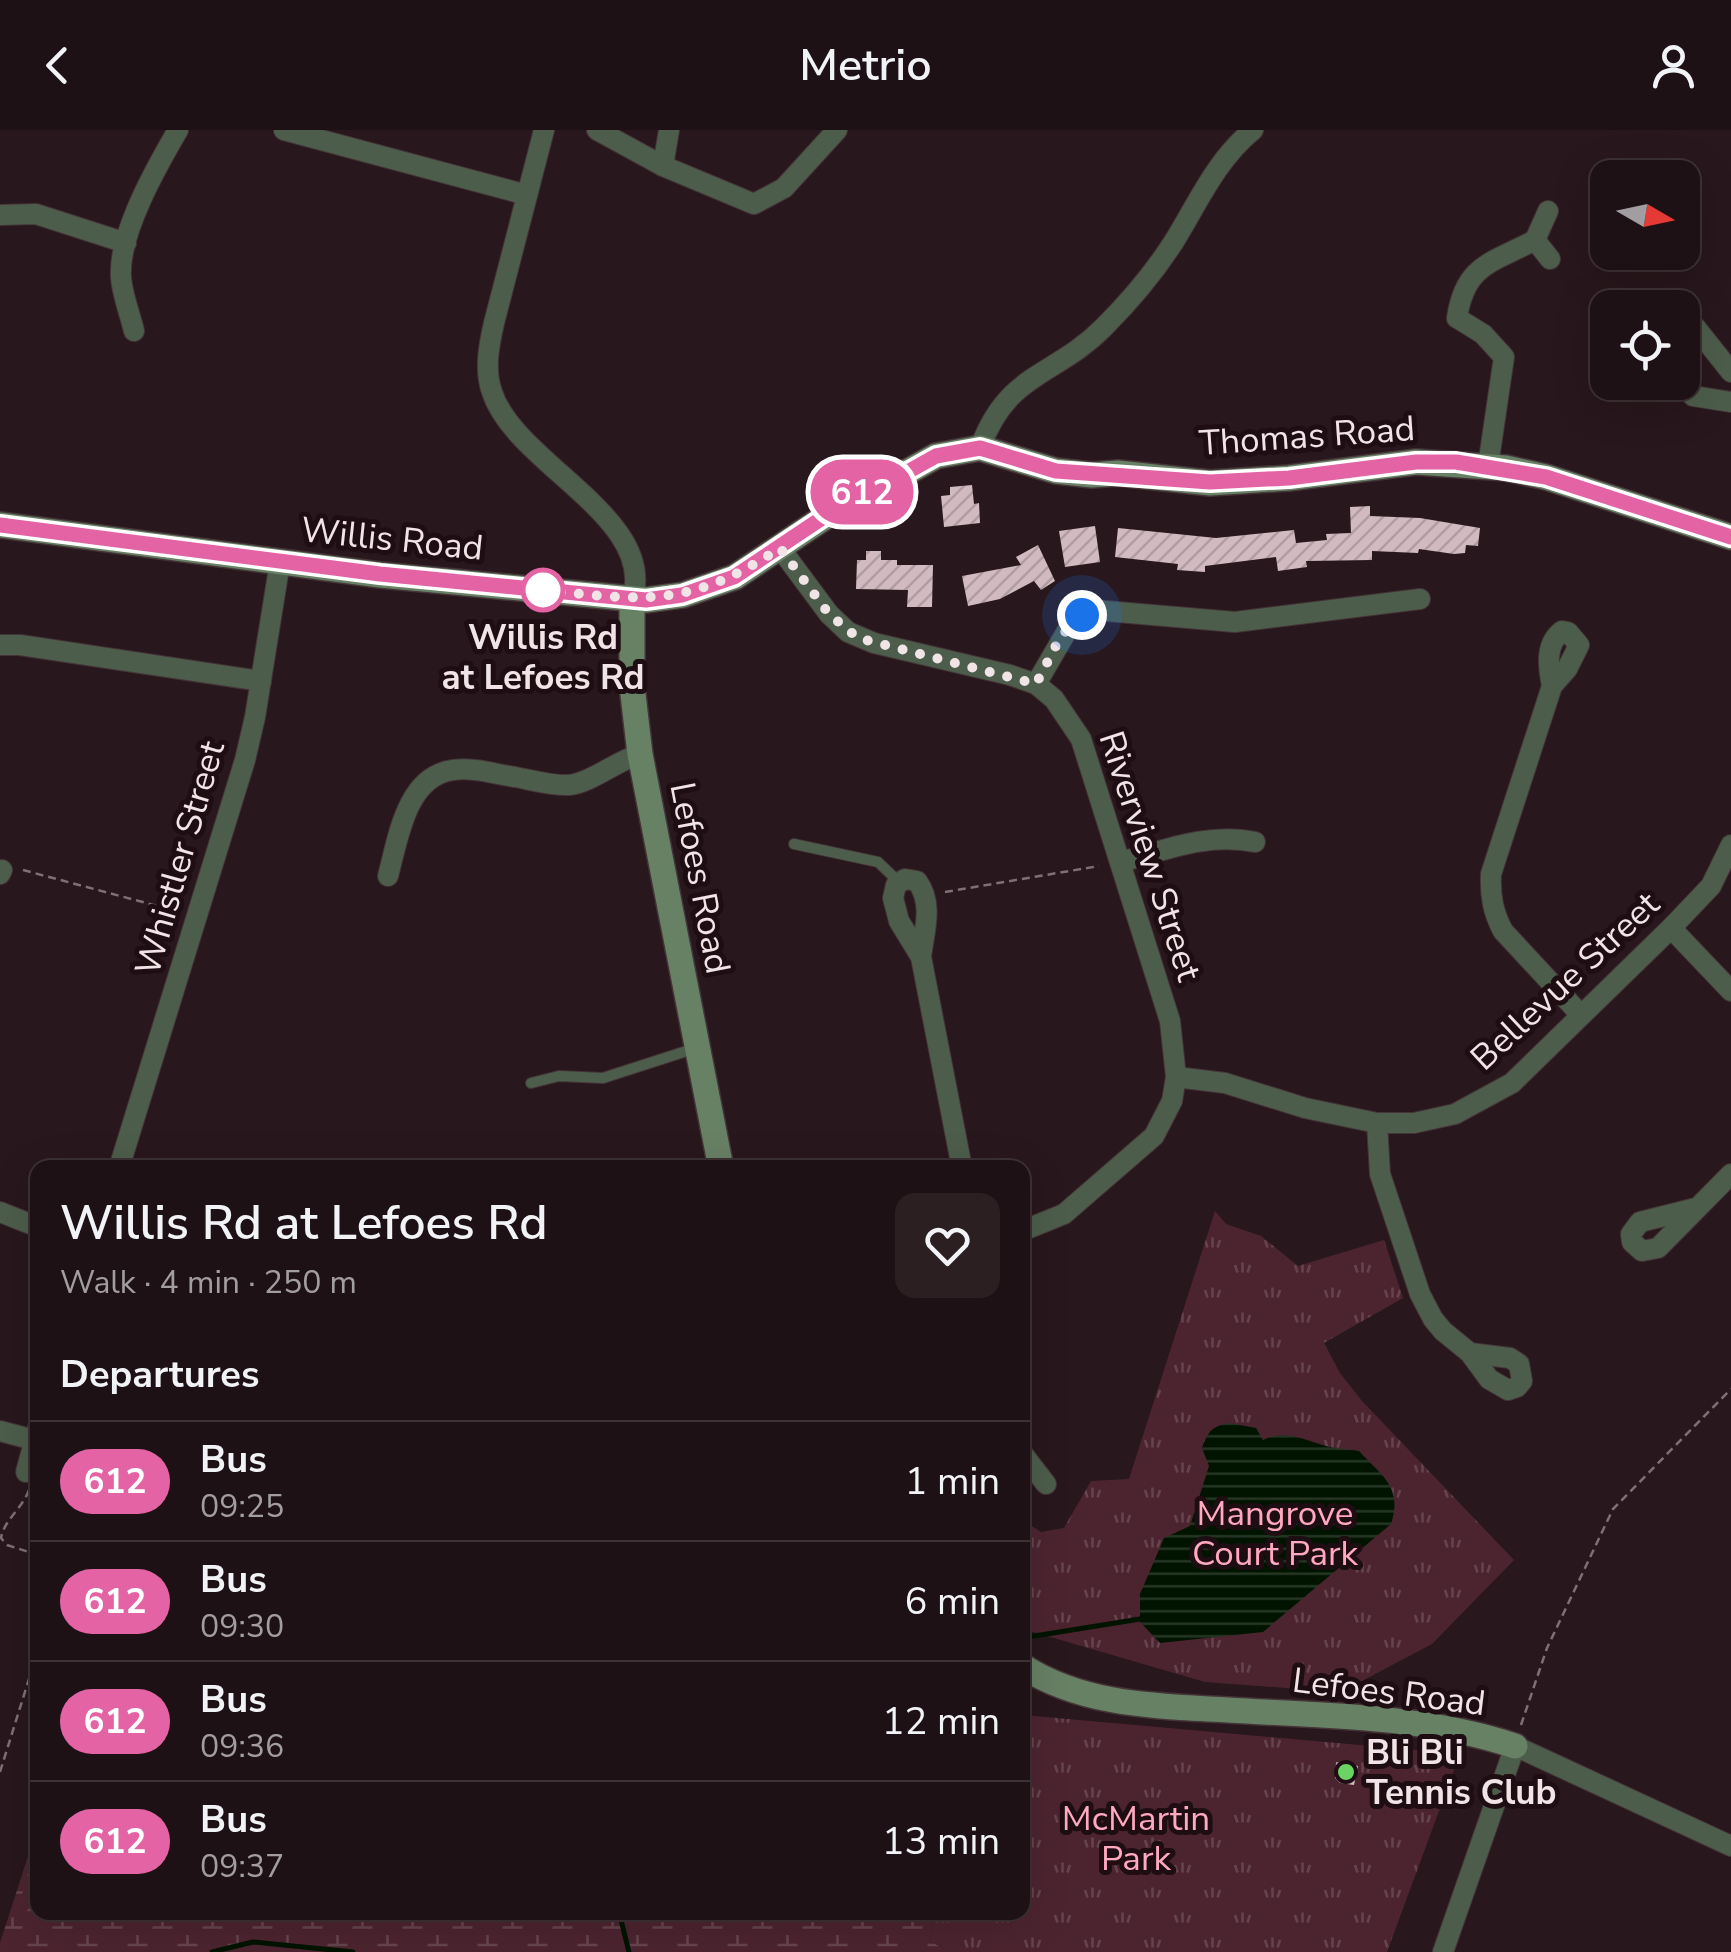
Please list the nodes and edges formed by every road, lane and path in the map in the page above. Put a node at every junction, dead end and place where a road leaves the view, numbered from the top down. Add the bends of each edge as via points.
1 (178, 130) edge
2 (284, 130) edge
3 (544, 130) edge
4 (596, 130) edge
5 (669, 130) edge
6 (837, 130) edge
7 (1253, 130) edge
8 (663, 166) junction
9 (527, 195) junction
10 (1548, 211) dead end
11 (0, 216) edge
12 (1535, 240) junction
13 (126, 243) junction
14 (1550, 258) dead end
15 (134, 331) dead end
16 (1700, 333) edge
17 (1731, 372) edge
18 (1700, 397) edge
19 (1731, 402) edge
20 (982, 442) junction
21 (1488, 466) junction
22 (0, 525) edge
23 (1731, 536) edge
24 (780, 548) junction
25 (280, 562) junction
26 (1420, 599) dead end
27 (632, 600) junction
28 (0, 646) edge
29 (261, 681) junction
30 (1036, 684) junction
31 (1552, 686) dead end
32 (640, 754) junction
33 (1256, 842) dead end
34 (794, 844) dead end
35 (1731, 844) edge
36 (1121, 862) junction
37 (1, 872) edge
38 (388, 876) dead end
39 (899, 882) junction
40 (925, 896) junction
41 (197, 917) junction
42 (1670, 928) junction
43 (920, 957) junction
44 (1731, 991) edge
45 (1581, 1014) junction
46 (697, 1048) junction
47 (1176, 1077) junction
48 (531, 1083) dead end
49 (1377, 1123) junction
50 (121, 1160) edge
51 (719, 1160) edge
52 (960, 1160) edge
53 (1731, 1174) edge
54 (1696, 1208) dead end
55 (0, 1212) edge
56 (30, 1224) edge
57 (1030, 1228) edge
58 (1470, 1353) dead end
59 (1731, 1389) edge
60 (0, 1432) edge
61 (30, 1434) edge
62 (30, 1457) edge
63 (1030, 1463) edge
64 (26, 1472) joint
65 (30, 1478) edge
66 (30, 1484) edge
67 (1046, 1484) dead end
68 (0, 1538) edge
69 (30, 1552) edge
70 (1030, 1670) edge
71 (30, 1676) edge
72 (1515, 1746) junction
73 (0, 1772) edge
74 (1731, 1846) edge
75 (1443, 1952) edge

1 - 13 street via 148,182
2 - 9 street
3 - 9 street
4 - 8 street
5 - 8 street
6 - 8 street via 784,188 754,204
7 - 20 street via 1222,162 1142,286 1077,352 1024,382
9 - 27 street via 489,345 492,395 510,425 626,541 636,571
10 - 12 street
11 - 13 street via 36,214
12 - 14 street
12 - 21 street via 1476,271 1461,292 1457,318 1504,358
13 - 15 street via 120,276
16 - 17 street
18 - 19 street
20 - 21 main road, Thomas Road via 1118,473 1236,483 1416,462
20 - 24 main road, Willis Road via 949,437 918,447
21 - 23 main road, Thomas Road via 1546,477
22 - 25 main road, Willis Road
24 - 27 main road, Willis Road via 715,585
24 - 30 street via 829,614 858,638
25 - 27 main road, Willis Road
25 - 29 street, Whistler Street
26 - 30 street via 1235,622 1094,610 1071,624
27 - 32 main road, Lefoes Road
28 - 29 street
29 - 41 street, Whistler Street via 245,760
30 - 36 street, Riverview Street via 1081,740
31 - 45 street via 1490,894 1503,931
32 - 38 street via 568,785 463,770 433,777 405,814
32 - 46 main road, Lefoes Road
33 - 36 street via 1211,840
34 - 39 lane via 878,862
35 - 42 street, Bellevue Street via 1711,886
36 - 40 path
36 - 47 street, Riverview Street via 1170,1021
37 - 41 path via 24,870
39 - 40 street via 917,881
39 - 43 street via 893,898 899,921
40 - 43 street
41 - 50 street, Whistler Street
42 - 44 street
42 - 45 street, Bellevue Street
43 - 52 street
45 - 49 street, Bellevue Street via 1494,1095 1435,1120
46 - 48 lane via 603,1078 559,1076
46 - 51 main road, Lefoes Road
47 - 49 street, Bellevue Street via 1225,1082
47 - 57 street, Riverview Street via 1154,1136 1064,1214
49 - 58 street via 1380,1174 1420,1294 1433,1319
53 - 54 street
55 - 56 street
59 - 72 path via 1613,1508 1548,1648
60 - 61 street
62 - 64 street
63 - 67 street
64 - 65 path
66 - 68 path
68 - 69 path
70 - 72 main road, Lefoes Road via 1068,1689 1141,1705 1410,1722
71 - 73 path
72 - 74 street, Lefoes Road
72 - 75 street

